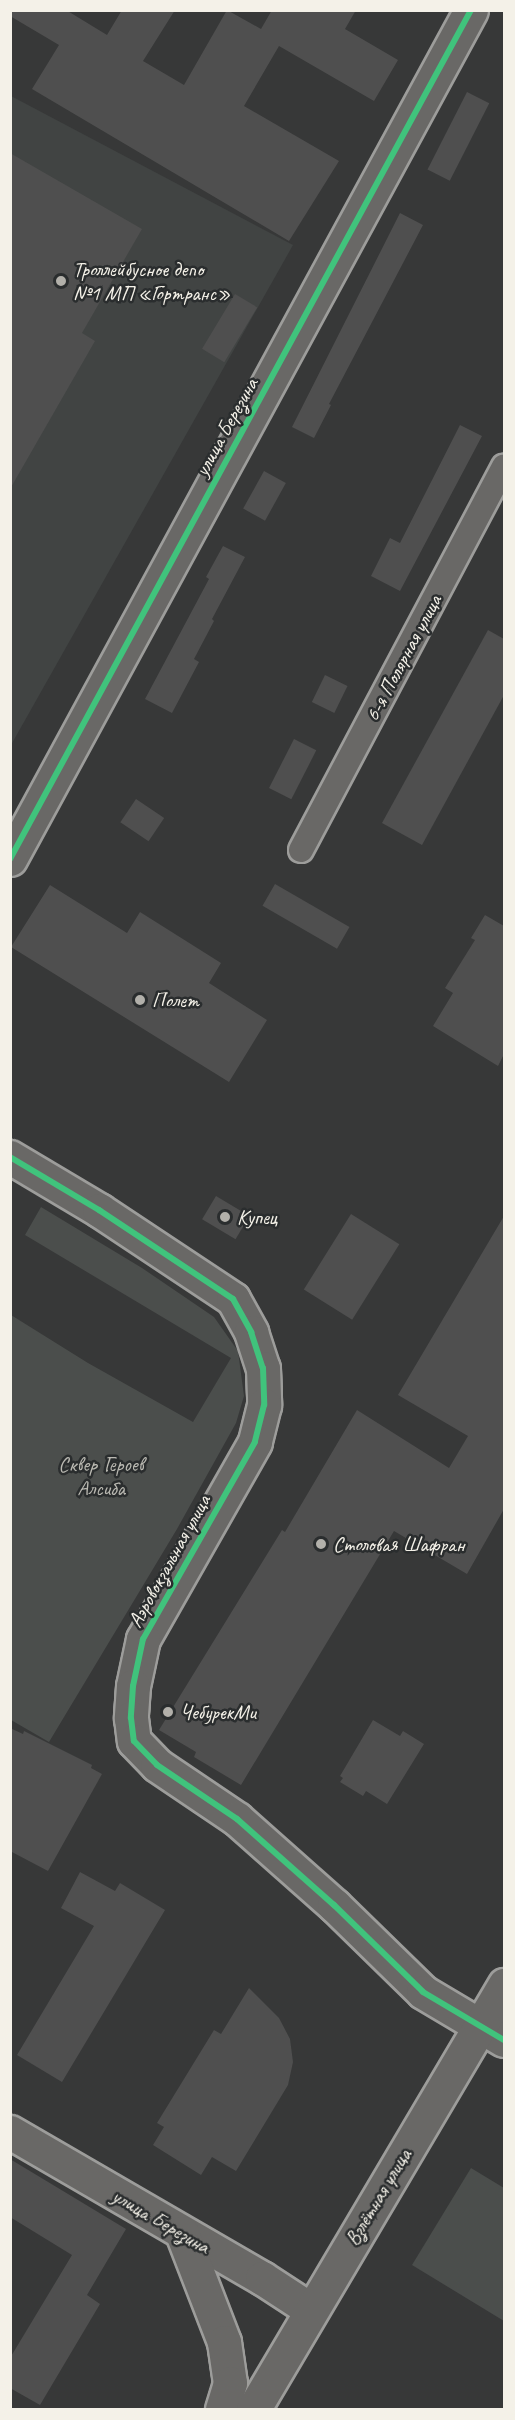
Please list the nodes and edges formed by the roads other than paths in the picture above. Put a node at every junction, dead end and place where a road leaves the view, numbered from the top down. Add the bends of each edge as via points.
1 (471, 10) edge
2 (504, 466) edge
3 (302, 850) dead end
4 (10, 859) edge
5 (10, 1157) edge
6 (504, 1985) edge
7 (492, 2033) edge
8 (10, 2132) edge
9 (182, 2233) junction
10 (311, 2310) junction
11 (222, 2409) edge
12 (253, 2409) edge

1 - 4 street, улица Березина
2 - 3 street, 6-я Полярная улица
5 - 7 street, Аэровокзальная улица via 99,1210 233,1299 264,1368 264,1405 255,1442 143,1639 133,1686 134,1741 157,1765 237,1820 334,1905 423,1992
6 - 7 street, Взлётная улица
7 - 10 street, Взлётная улица
8 - 9 street, улица Березина
9 - 10 street, улица Березина
9 - 11 street via 224,2342 230,2383
10 - 12 street, Взлётная улица

